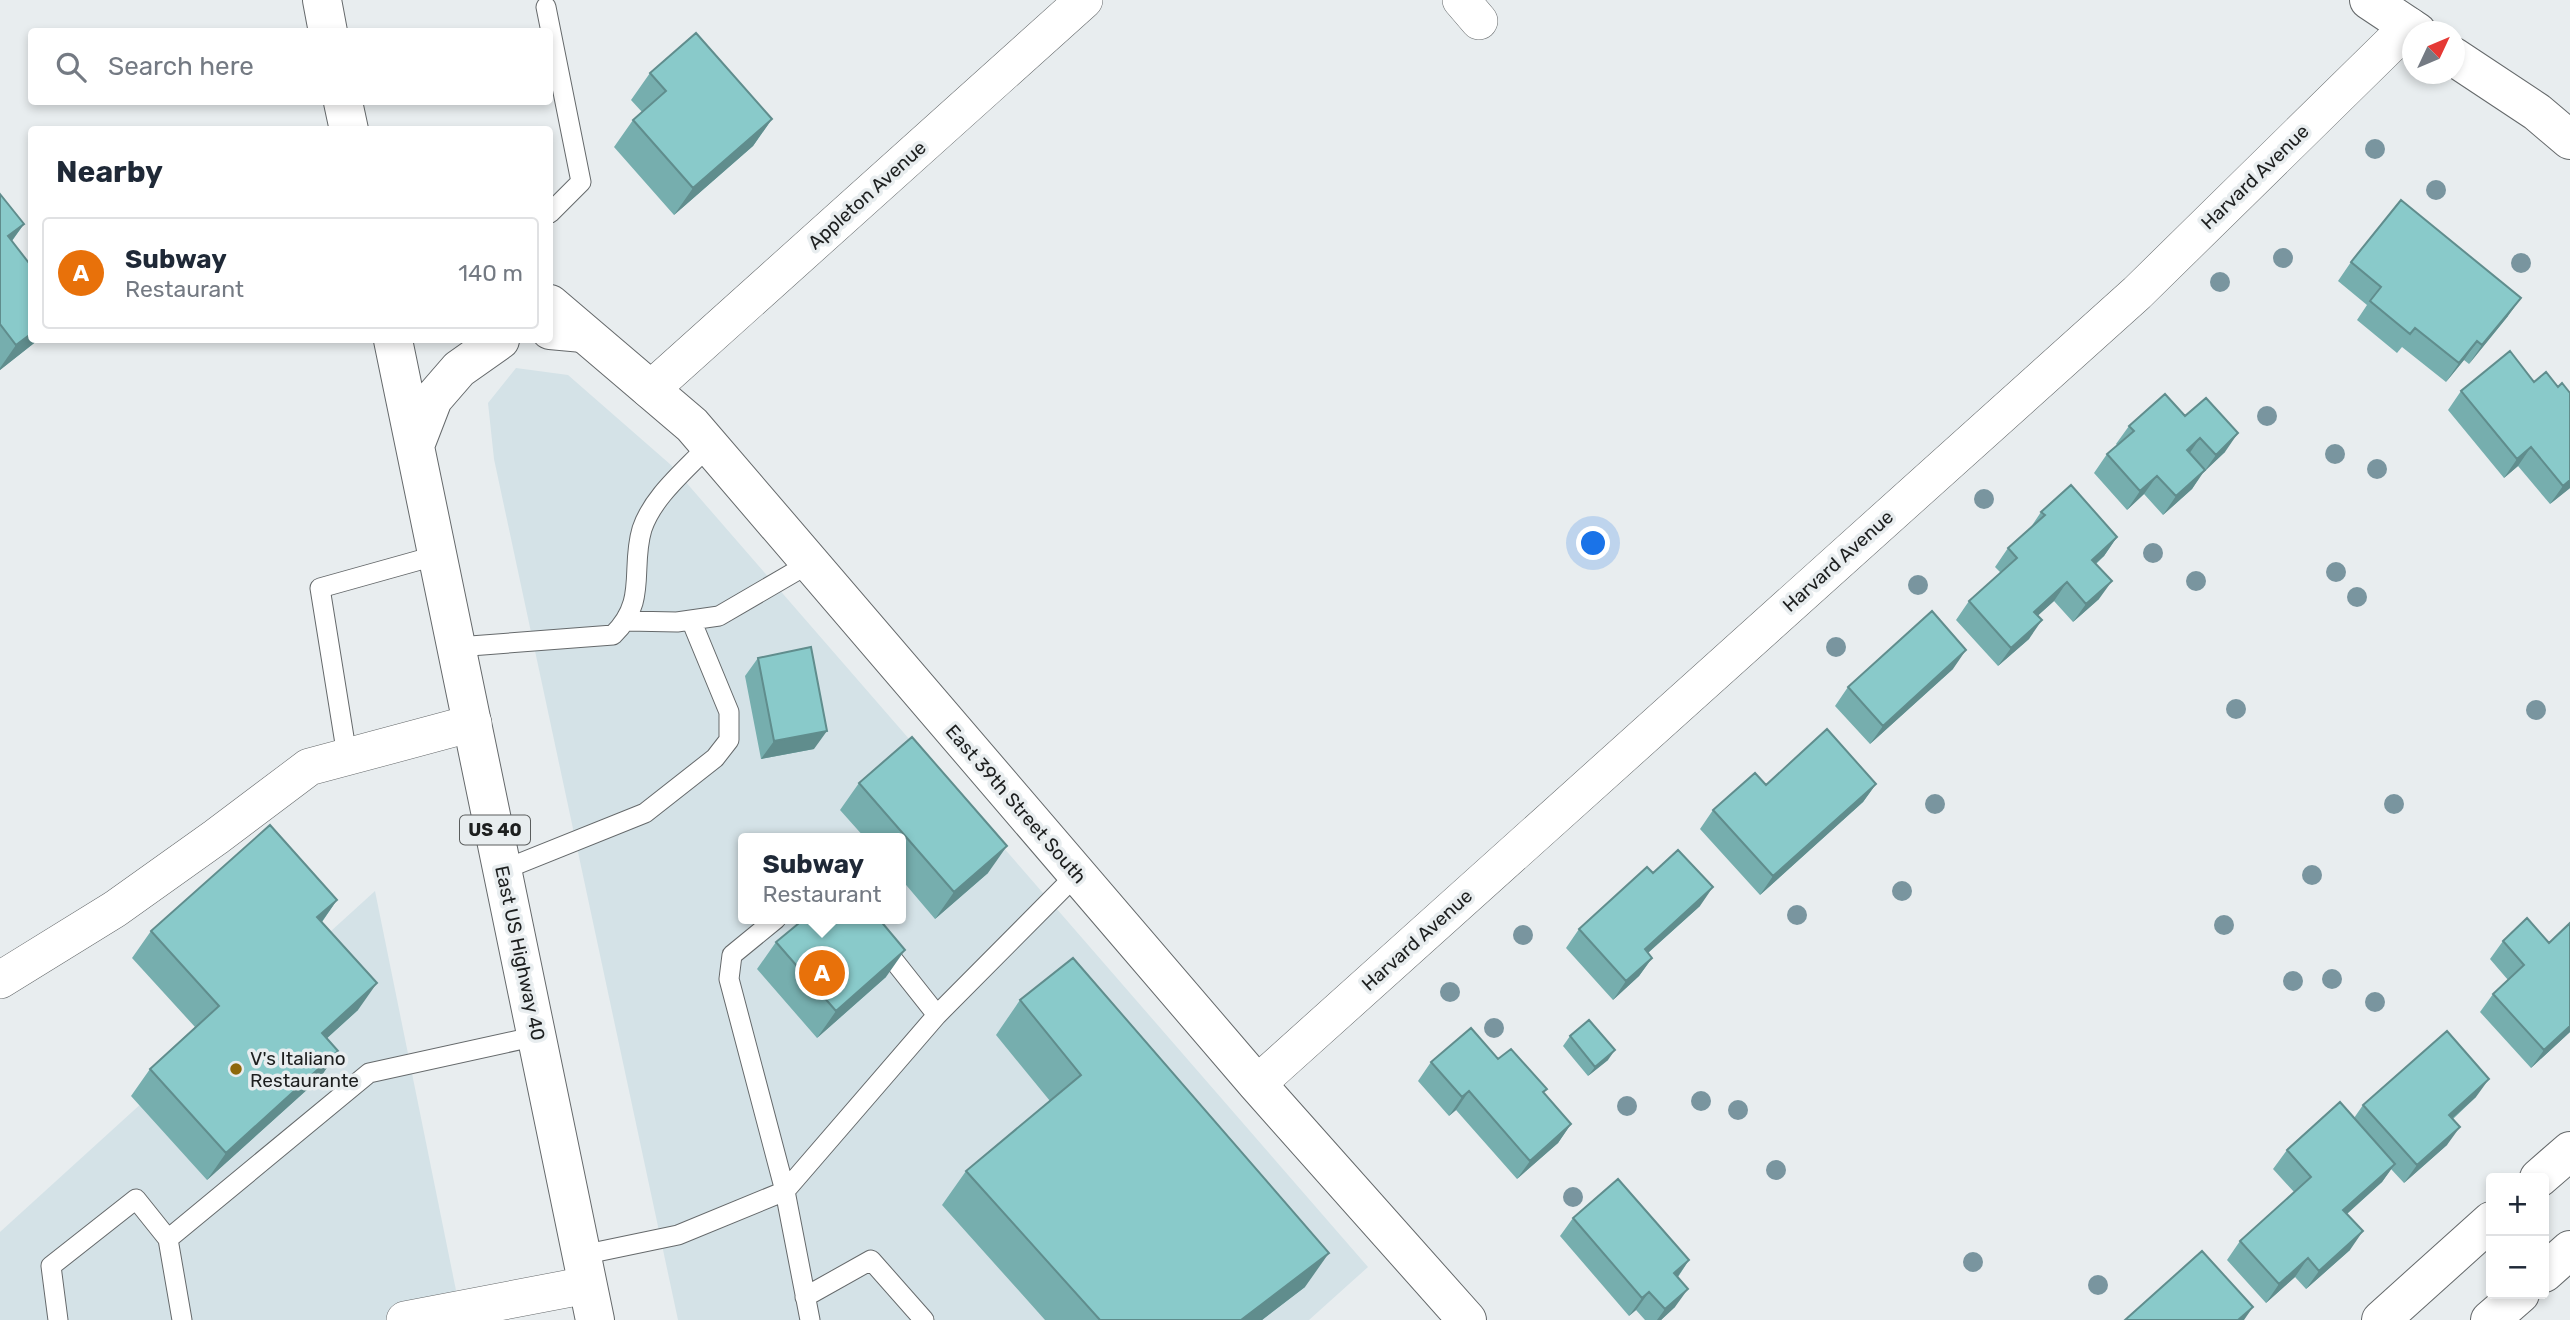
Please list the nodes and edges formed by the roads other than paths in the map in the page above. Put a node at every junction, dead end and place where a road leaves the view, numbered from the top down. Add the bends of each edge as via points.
1 (321, 0) edge
2 (1084, 0) edge
3 (2369, 0) edge
4 (546, 7) dead end
5 (2402, 22) edge
6 (327, 28) edge
7 (550, 28) edge
8 (2402, 40) edge
9 (553, 43) edge
10 (2465, 64) edge
11 (344, 105) edge
12 (348, 126) edge
13 (2570, 139) edge
14 (553, 210) edge
15 (553, 309) edge
16 (566, 331) edge
17 (394, 343) edge
18 (496, 343) edge
19 (650, 390) junction
20 (416, 443) junction
21 (709, 445) junction
22 (438, 555) junction
23 (810, 563) junction
24 (691, 620) junction
25 (627, 621) junction
26 (457, 647) junction
27 (473, 723) junction
28 (348, 756) junction
29 (503, 870) junction
30 (1077, 874) junction
31 (770, 924) edge
32 (865, 924) edge
33 (0, 980) edge
34 (937, 1015) junction
35 (537, 1035) junction
36 (1257, 1084) junction
37 (2570, 1151) edge
38 (2545, 1173) edge
39 (785, 1191) junction
40 (2486, 1226) edge
41 (168, 1239) junction
42 (2570, 1250) edge
43 (2549, 1269) edge
44 (588, 1286) edge
45 (806, 1297) junction
46 (2514, 1299) edge
47 (58, 1320) edge
48 (182, 1320) edge
49 (405, 1320) edge
50 (810, 1320) edge
51 (924, 1320) edge
52 (1467, 1320) edge
53 (2381, 1320) edge
54 (2490, 1320) edge

1 - 6 main road
2 - 19 street, Appleton Avenue
3 - 5 main road
4 - 7 lane
8 - 36 street, Harvard Avenue via 2137,293
9 - 14 lane via 580,182
10 - 13 main road
11 - 12 main road
15 - 16 main road, East 39th Street South
16 - 19 main road, East 39th Street South
17 - 20 main road, East US Highway 40 / US 40
18 - 20 main road via 459,369 433,399
19 - 21 main road, East 39th Street South
20 - 22 main road, East US Highway 40 / US 40
21 - 23 main road, East 39th Street South
21 - 25 lane via 654,505 642,530 635,595
22 - 26 main road, East US Highway 40 / US 40
22 - 28 lane via 320,588
23 - 24 lane via 719,616
23 - 30 main road, East 39th Street South
24 - 25 lane
24 - 29 lane via 729,712 729,740 715,758 645,813
25 - 26 lane via 613,635
26 - 27 main road, East US Highway 40 / US 40
27 - 28 street
27 - 29 main road, East US Highway 40 / US 40
28 - 33 street via 309,767 115,909
29 - 35 main road, East US Highway 40 / US 40
30 - 34 lane
30 - 36 main road, East 39th Street South
31 - 39 lane via 732,955 729,979
32 - 34 lane
34 - 39 lane
35 - 41 lane via 369,1073
35 - 44 main road, East US Highway 40 / US 40
36 - 52 main road, East 39th Street South
37 - 38 main road
39 - 44 lane via 678,1235
39 - 45 lane
40 - 53 main road
41 - 47 lane via 136,1199 51,1266
41 - 48 lane
42 - 43 main road
44 - 49 street
45 - 50 lane
45 - 51 lane via 871,1260
46 - 54 main road

